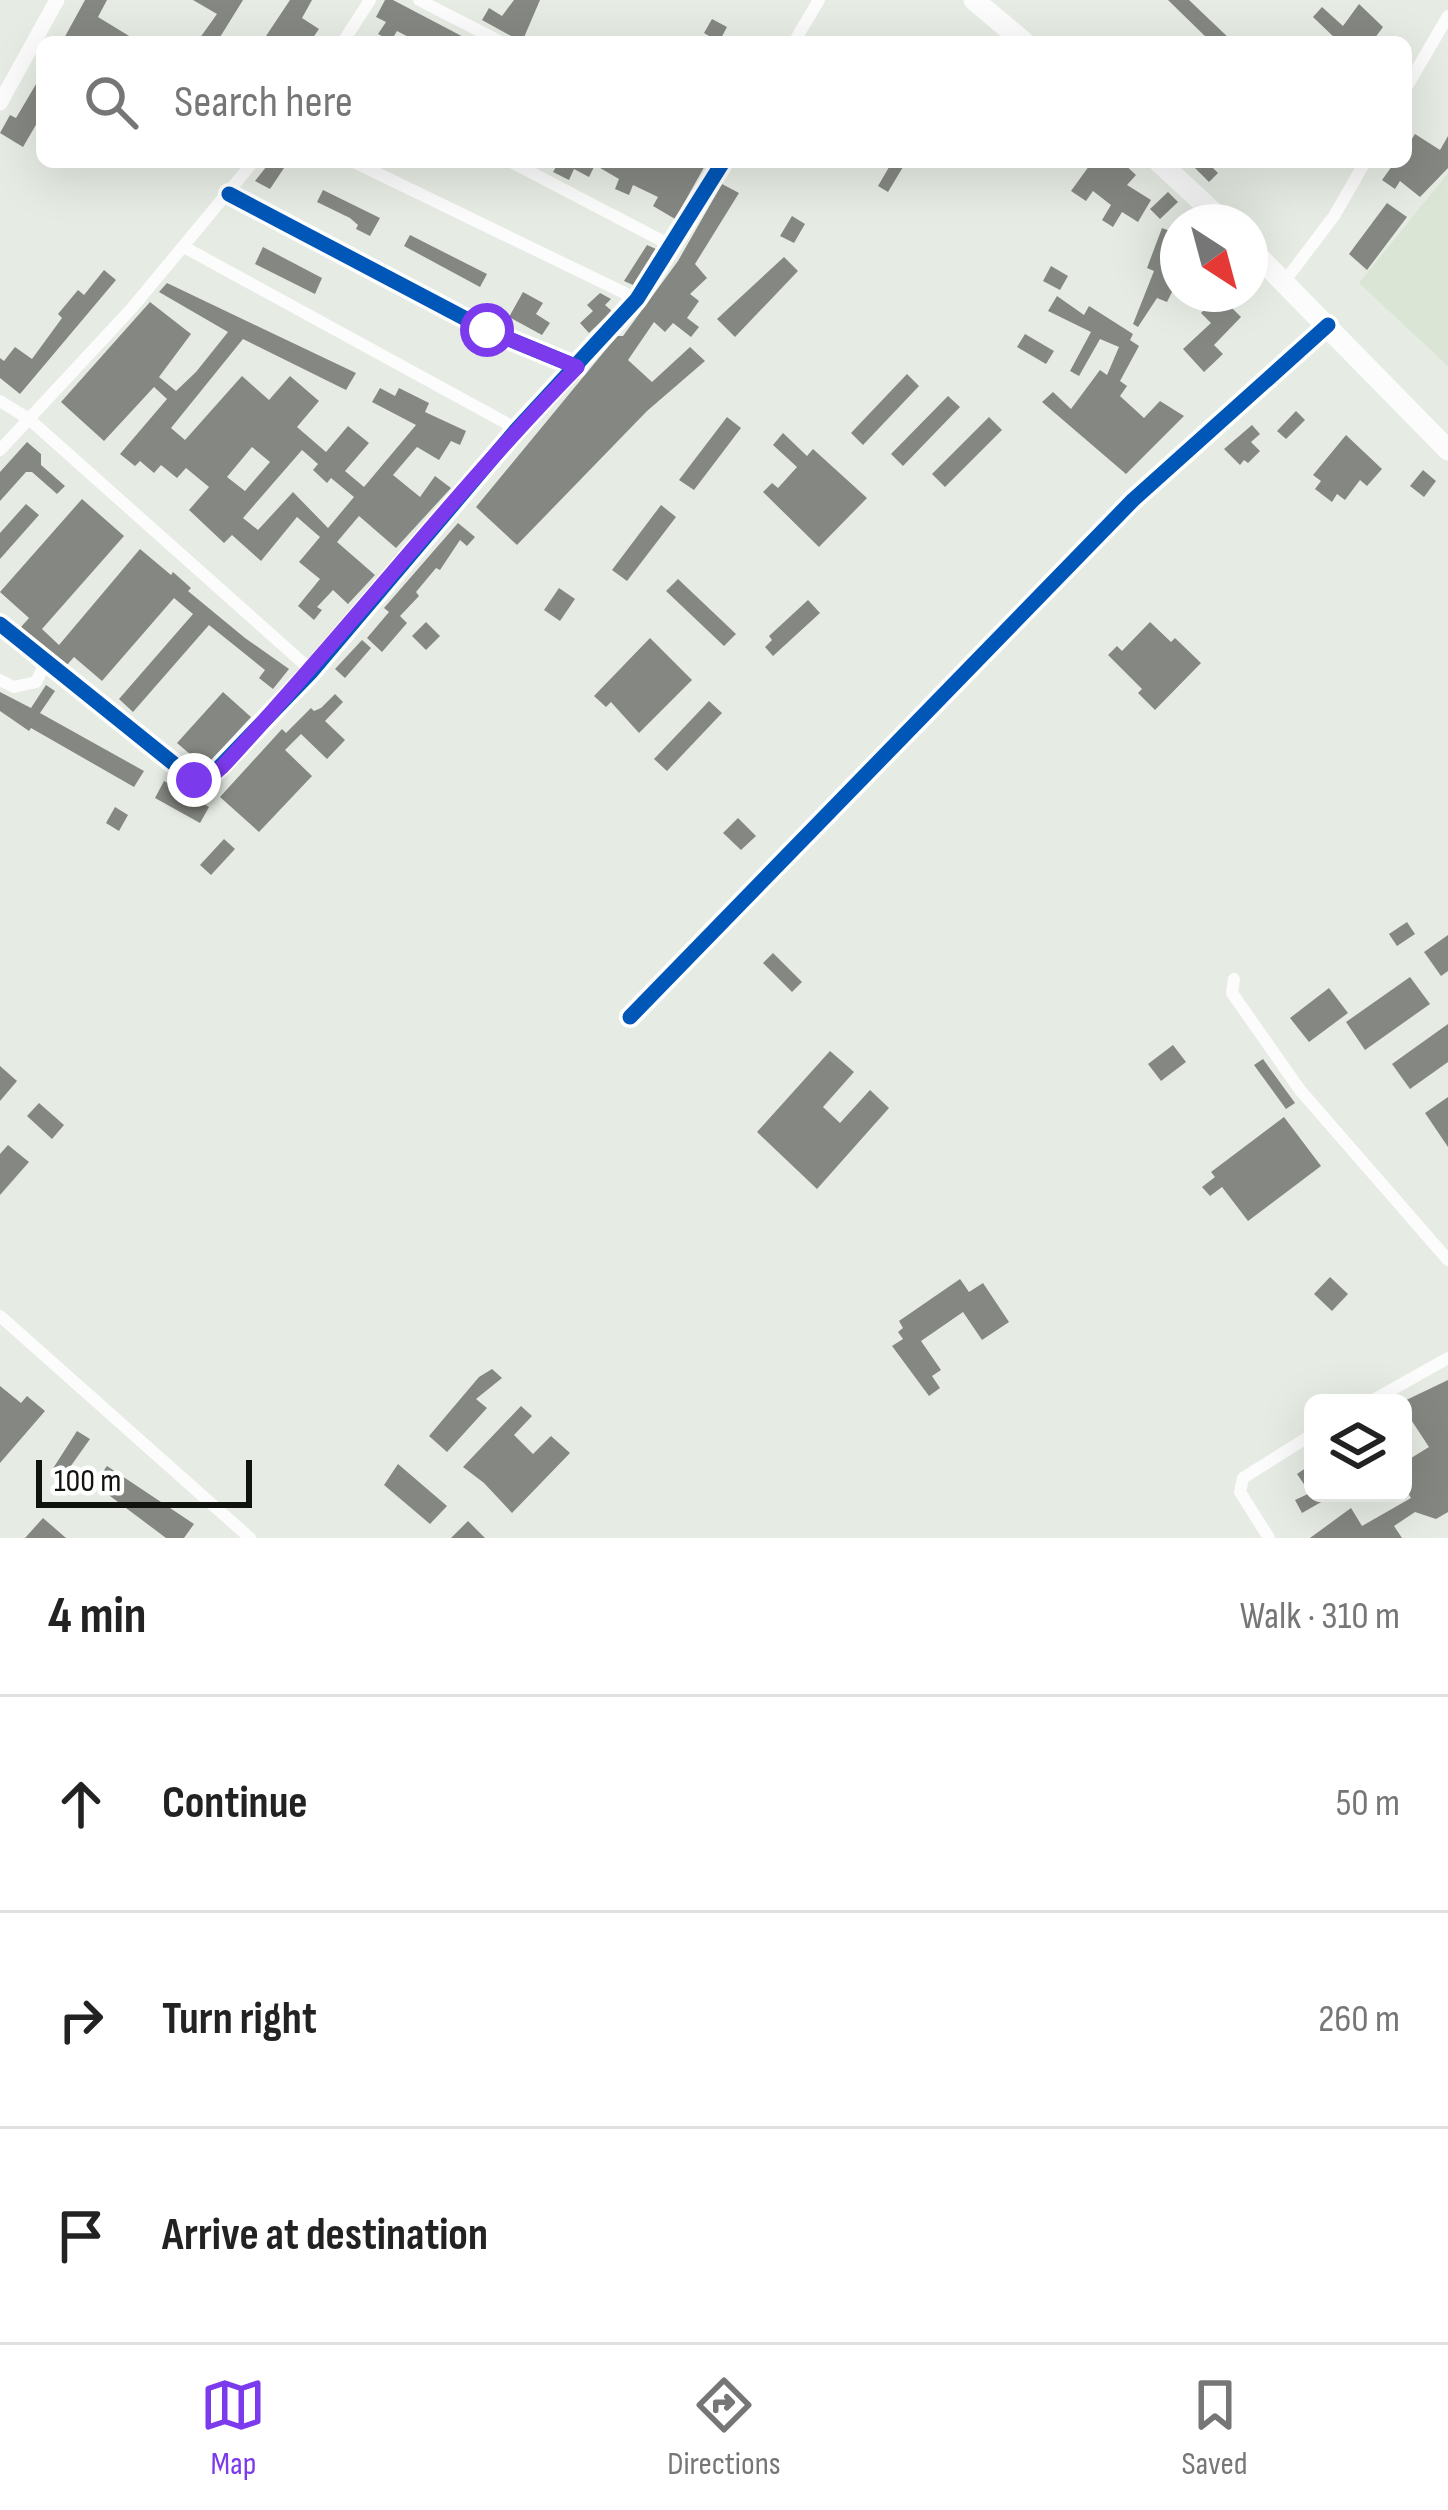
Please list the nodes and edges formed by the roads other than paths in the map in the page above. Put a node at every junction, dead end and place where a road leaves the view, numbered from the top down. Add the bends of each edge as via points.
1 (57, 0) edge
2 (370, 0) edge
3 (419, 0) edge
4 (819, 0) edge
5 (974, 0) edge
6 (1448, 16) edge
7 (37, 36) edge
8 (347, 36) edge
9 (489, 36) edge
10 (798, 36) edge
11 (1017, 36) edge
12 (36, 38) edge
13 (1412, 78) edge
14 (0, 103) edge
15 (248, 168) edge
16 (366, 168) edge
17 (522, 168) edge
18 (719, 168) edge
19 (1166, 168) edge
20 (1362, 168) edge
21 (229, 194) junction
22 (1204, 204) edge
23 (672, 246) junction
24 (184, 247) junction
25 (1268, 266) edge
26 (1284, 282) junction
27 (637, 299) junction
28 (1328, 325) junction
29 (577, 367) junction
30 (0, 401) edge
31 (29, 419) junction
32 (517, 429) junction
33 (0, 450) edge
34 (1448, 450) edge
35 (0, 624) edge
36 (46, 662) junction
37 (312, 671) junction
38 (0, 680) edge
39 (1234, 980) dead end
40 (630, 1016) dead end
41 (1448, 1260) edge
42 (0, 1316) edge
43 (1448, 1358) edge
44 (1384, 1394) edge
45 (1304, 1440) edge
46 (250, 1538) edge
47 (1269, 1538) edge

1 - 7 street
2 - 8 street
3 - 9 street
4 - 10 street
5 - 11 highway
6 - 13 street
12 - 14 street
15 - 21 street
16 - 27 street
17 - 23 street
18 - 23 street
19 - 22 highway
20 - 26 street
21 - 24 street
21 - 29 street via 487,330
23 - 27 street
24 - 31 street
24 - 32 street
25 - 26 highway
26 - 28 highway
27 - 29 street
28 - 34 highway
28 - 40 street via 1132,500
29 - 32 street
30 - 31 street
31 - 33 street
31 - 37 street
32 - 37 street
35 - 36 street
36 - 37 street via 194,780 223,766
36 - 38 street via 36,682 14,687
39 - 41 street via 1232,993 1300,1090
42 - 46 street
43 - 44 street
45 - 47 street via 1243,1478 1240,1492

